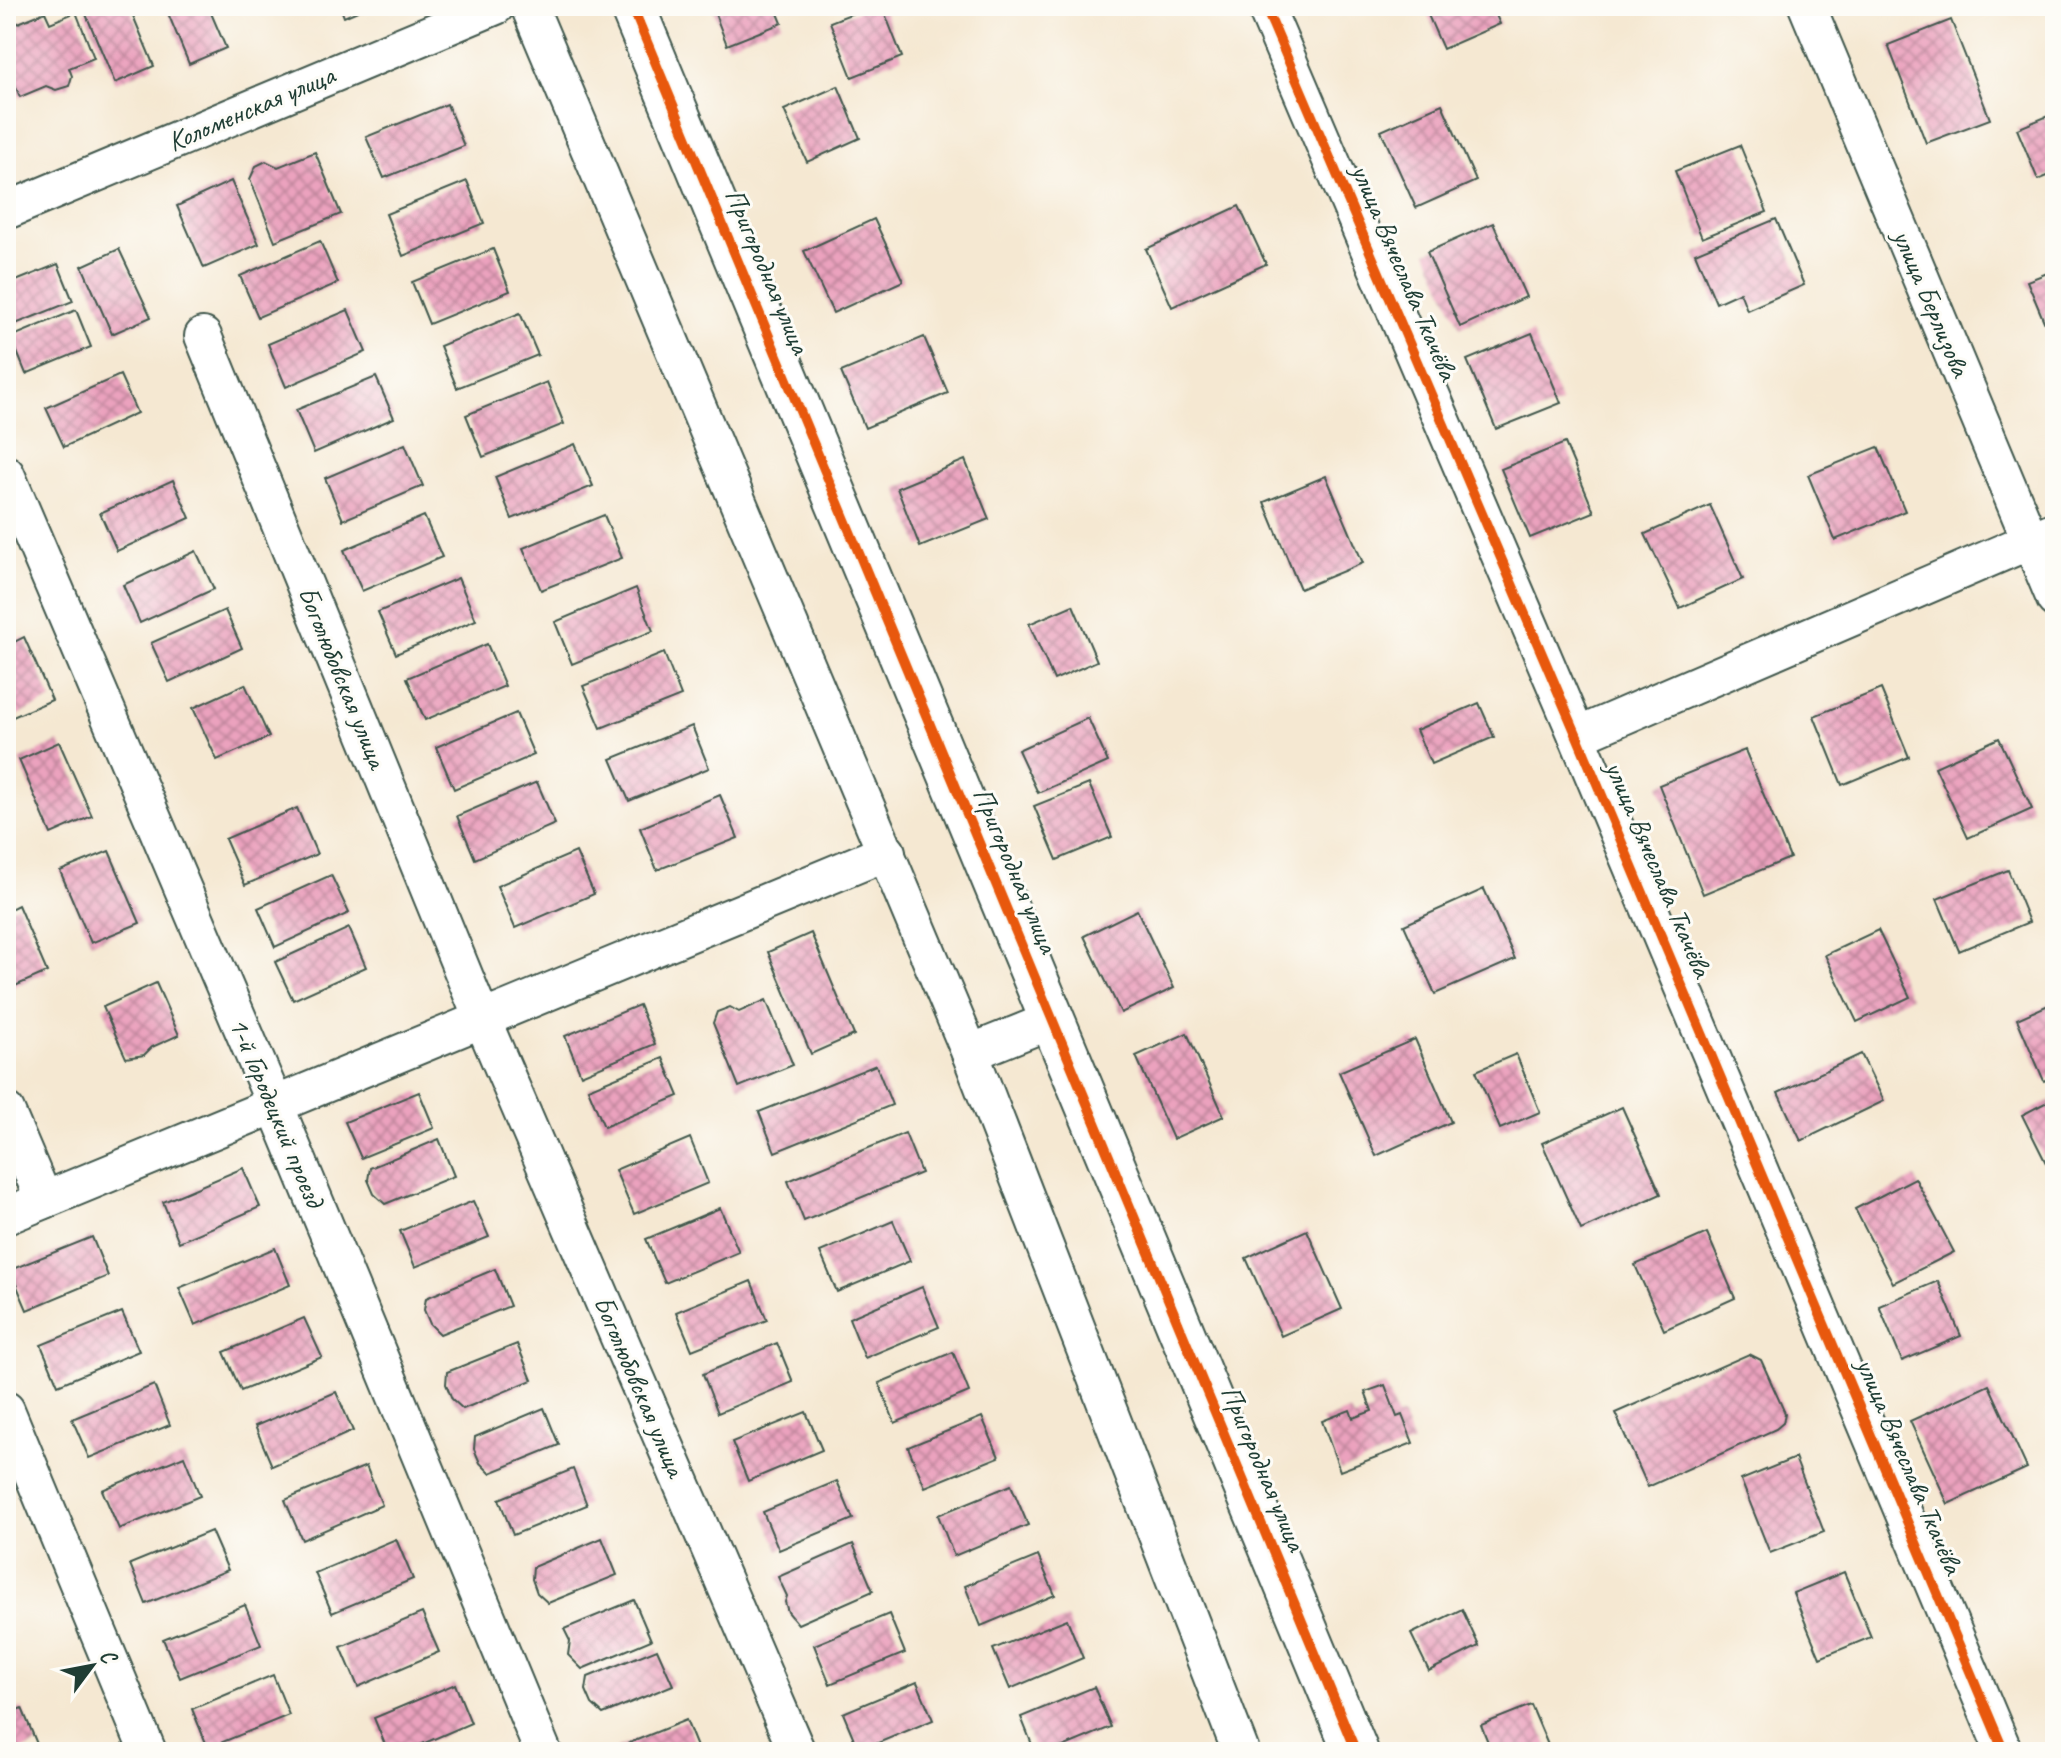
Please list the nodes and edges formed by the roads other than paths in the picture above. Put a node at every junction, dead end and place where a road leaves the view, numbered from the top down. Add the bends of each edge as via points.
1 (496, 6) edge
2 (529, 6) edge
3 (632, 6) edge
4 (1265, 6) edge
5 (1807, 6) edge
6 (6, 211) edge
7 (203, 336) dead end
8 (6, 474) edge
9 (2043, 535) edge
10 (2055, 599) edge
11 (1577, 736) junction
12 (887, 852) junction
13 (482, 1019) junction
14 (1052, 1020) junction
15 (970, 1053) junction
16 (275, 1105) junction
17 (6, 1111) edge
18 (44, 1200) junction
19 (6, 1216) edge
20 (6, 1410) edge
21 (148, 1752) edge
22 (543, 1752) edge
23 (797, 1752) edge
24 (1241, 1752) edge
25 (1356, 1752) edge
26 (2004, 1752) edge

1 - 6 street, Коломенская улица
2 - 12 street
3 - 14 street, Пригородная улица
4 - 11 street, улица Вячеслава Ткачёва
5 - 9 street, улица Берлизова
7 - 13 street, Боголюбовская улица
8 - 16 street, 1-й Городецкий проезд
9 - 10 street, улица Берлизова
9 - 11 street
11 - 26 street, улица Вячеслава Ткачёва
12 - 13 street
12 - 15 street
13 - 16 street
13 - 23 street, Боголюбовская улица
14 - 15 street
14 - 25 street, Пригородная улица
15 - 24 street
16 - 18 street
16 - 22 street, 1-й Городецкий проезд
17 - 18 street
18 - 19 street
20 - 21 street

